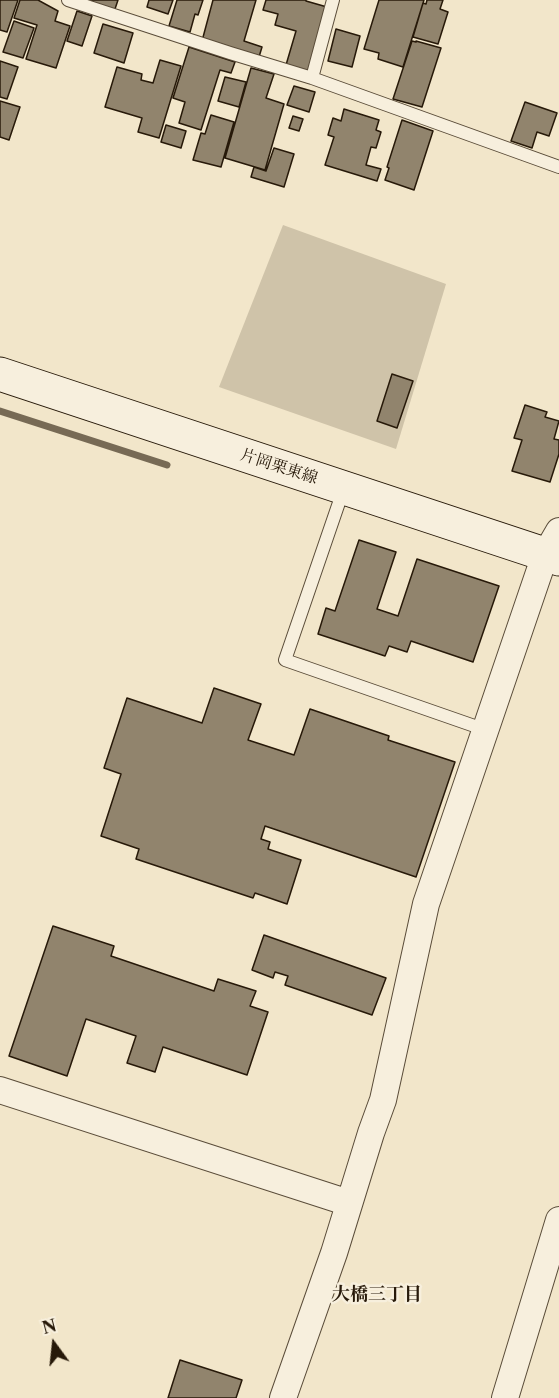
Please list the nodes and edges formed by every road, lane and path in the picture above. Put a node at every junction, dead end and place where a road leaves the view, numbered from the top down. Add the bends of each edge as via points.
1 (68, 0) edge
2 (333, 0) edge
3 (312, 78) junction
4 (559, 167) edge
5 (0, 374) edge
6 (344, 488) junction
7 (554, 548) edge
8 (486, 730) junction
9 (0, 1090) edge
10 (349, 1203) junction
11 (559, 1220) edge
12 (283, 1398) edge
13 (505, 1398) edge

1 - 3 lane
2 - 3 lane
3 - 4 lane
5 - 6 main road, 片岡栗東線
6 - 7 main road, 片岡栗東線
6 - 8 lane via 285,660
7 - 8 street
8 - 10 street via 426,903 383,1100
9 - 10 street
10 - 12 street
11 - 13 street

